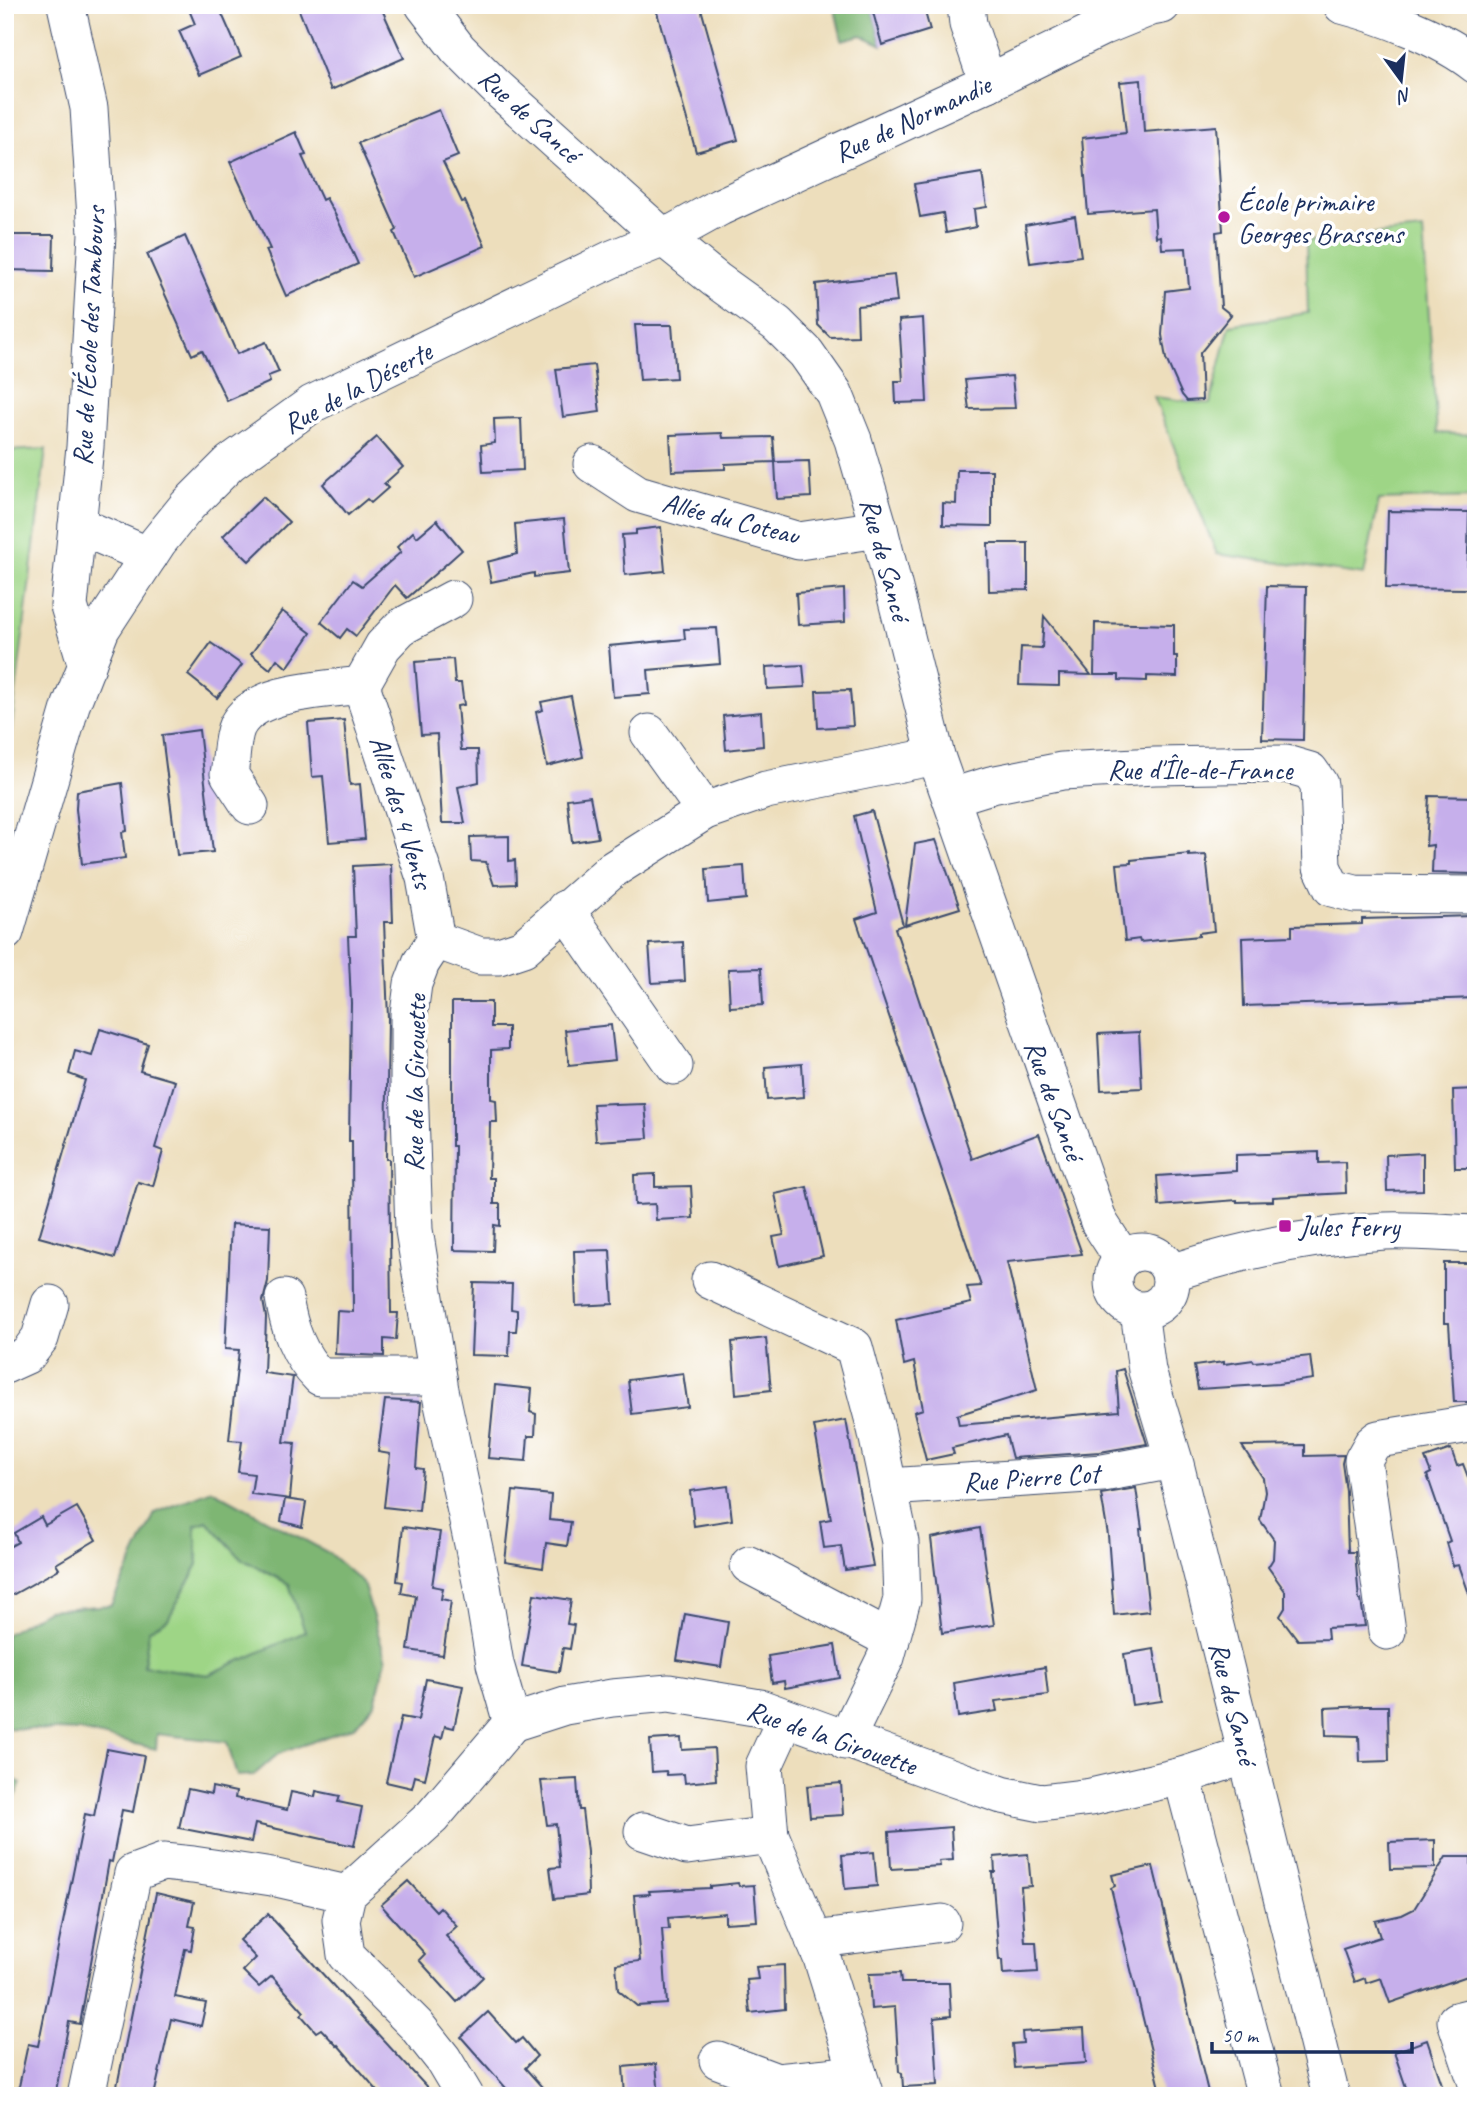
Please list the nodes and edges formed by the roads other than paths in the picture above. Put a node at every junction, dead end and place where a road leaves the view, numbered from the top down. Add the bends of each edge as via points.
1 (66, 5) edge
2 (424, 5) edge
3 (966, 5) edge
4 (1162, 5) edge
5 (1342, 5) edge
6 (1476, 65) edge
7 (988, 83) junction
8 (664, 238) junction
9 (592, 464) dead end
10 (77, 525) junction
11 (879, 529) junction
12 (149, 556) junction
13 (453, 599) dead end
14 (87, 666) junction
15 (361, 685) junction
16 (649, 733) dead end
17 (936, 756) junction
18 (952, 797) junction
19 (250, 806) dead end
20 (705, 811) junction
21 (1476, 895) edge
22 (565, 909) junction
23 (5, 932) edge
24 (436, 940) junction
25 (674, 1066) dead end
26 (1476, 1234) edge
27 (1123, 1259) junction
28 (1170, 1273) junction
29 (710, 1280) dead end
30 (284, 1298) dead end
31 (50, 1304) dead end
32 (1139, 1311) junction
33 (5, 1366) edge
34 (438, 1377) junction
35 (1476, 1423) edge
36 (1173, 1460) junction
37 (888, 1487) junction
38 (749, 1565) dead end
39 (1387, 1631) dead end
40 (891, 1640) junction
41 (786, 1718) junction
42 (512, 1723) junction
43 (845, 1741) junction
44 (1247, 1755) junction
45 (1182, 1776) junction
46 (643, 1831) dead end
47 (770, 1835) junction
48 (347, 1894) junction
49 (942, 1923) dead end
50 (814, 1940) junction
51 (1476, 2017) edge
52 (718, 2060) dead end
53 (1476, 2080) edge
54 (862, 2085) edge
55 (86, 2096) edge
56 (465, 2096) edge
57 (1266, 2096) edge
58 (1331, 2096) edge

1 - 10 street, Rue de l'École des Tambours via 89,108 97,234
2 - 8 street, Rue de Sancé via 495,86
3 - 7 street
4 - 7 street, Rue de Normandie via 1102,27
5 - 6 street via 1394,22
7 - 8 street, Rue de Normandie via 720,207
8 - 11 street, Rue de Sancé via 777,324 806,353 834,393
8 - 12 street, Rue de la Déserte via 312,404 230,463 188,505
9 - 11 street, Allée du Coteau via 638,494 799,541
10 - 12 street
10 - 14 street, Rue de l'École des Tambours via 69,606
11 - 17 street, Rue de Sancé
12 - 14 street, Rue de la Déserte via 101,629
13 - 15 street via 401,627 383,646
14 - 23 street, Rue de la Déserte via 71,705
15 - 19 street via 288,694 248,711 236,728 229,774
15 - 24 street, Allée des 4 Vents via 425,878
16 - 20 street
17 - 18 street, Rue de Sancé
17 - 20 street via 766,790
18 - 21 street, Rue d'Île-de-France via 1062,771 1286,764 1310,771 1319,784 1322,867 1332,888 1355,894
18 - 27 street, Rue de Sancé via 1098,1222
20 - 22 street via 612,870
22 - 24 street via 523,948 499,956 480,956
22 - 25 street
24 - 34 street, Rue de la Girouette via 413,984 409,1082 414,1230
26 - 28 street via 1386,1231 1333,1237
27 - 28 street via 1138,1252 1154,1255
27 - 32 street via 1114,1270 1113,1289 1124,1305
28 - 32 street via 1165,1299
29 - 37 street via 854,1347
30 - 34 street via 288,1325 307,1364 320,1377
31 - 33 street via 34,1347
32 - 36 street, Rue de Sancé via 1147,1371
34 - 42 street, Rue de la Girouette via 495,1664
35 - 39 street via 1378,1440 1363,1460
36 - 37 street, Rue Pierre Cot via 1103,1473
36 - 44 street, Rue de Sancé
37 - 40 street via 900,1542 901,1588
38 - 40 street
40 - 43 street
41 - 42 street, Rue de la Girouette via 760,1708 669,1693 565,1706
41 - 43 street, Rue de la Girouette
41 - 47 street via 764,1766
42 - 48 street via 432,1817
43 - 45 street, Rue de la Girouette via 1041,1803 1091,1797
44 - 45 street, Rue de la Girouette
44 - 58 street, Rue de Sancé
45 - 57 street
46 - 47 street via 687,1846
47 - 50 street
48 - 55 street via 272,1877 163,1862 134,1873
48 - 56 street via 341,1920 346,1955 416,2025
49 - 50 street
50 - 54 street
51 - 53 street via 1456,2021
52 - 54 street via 777,2082

